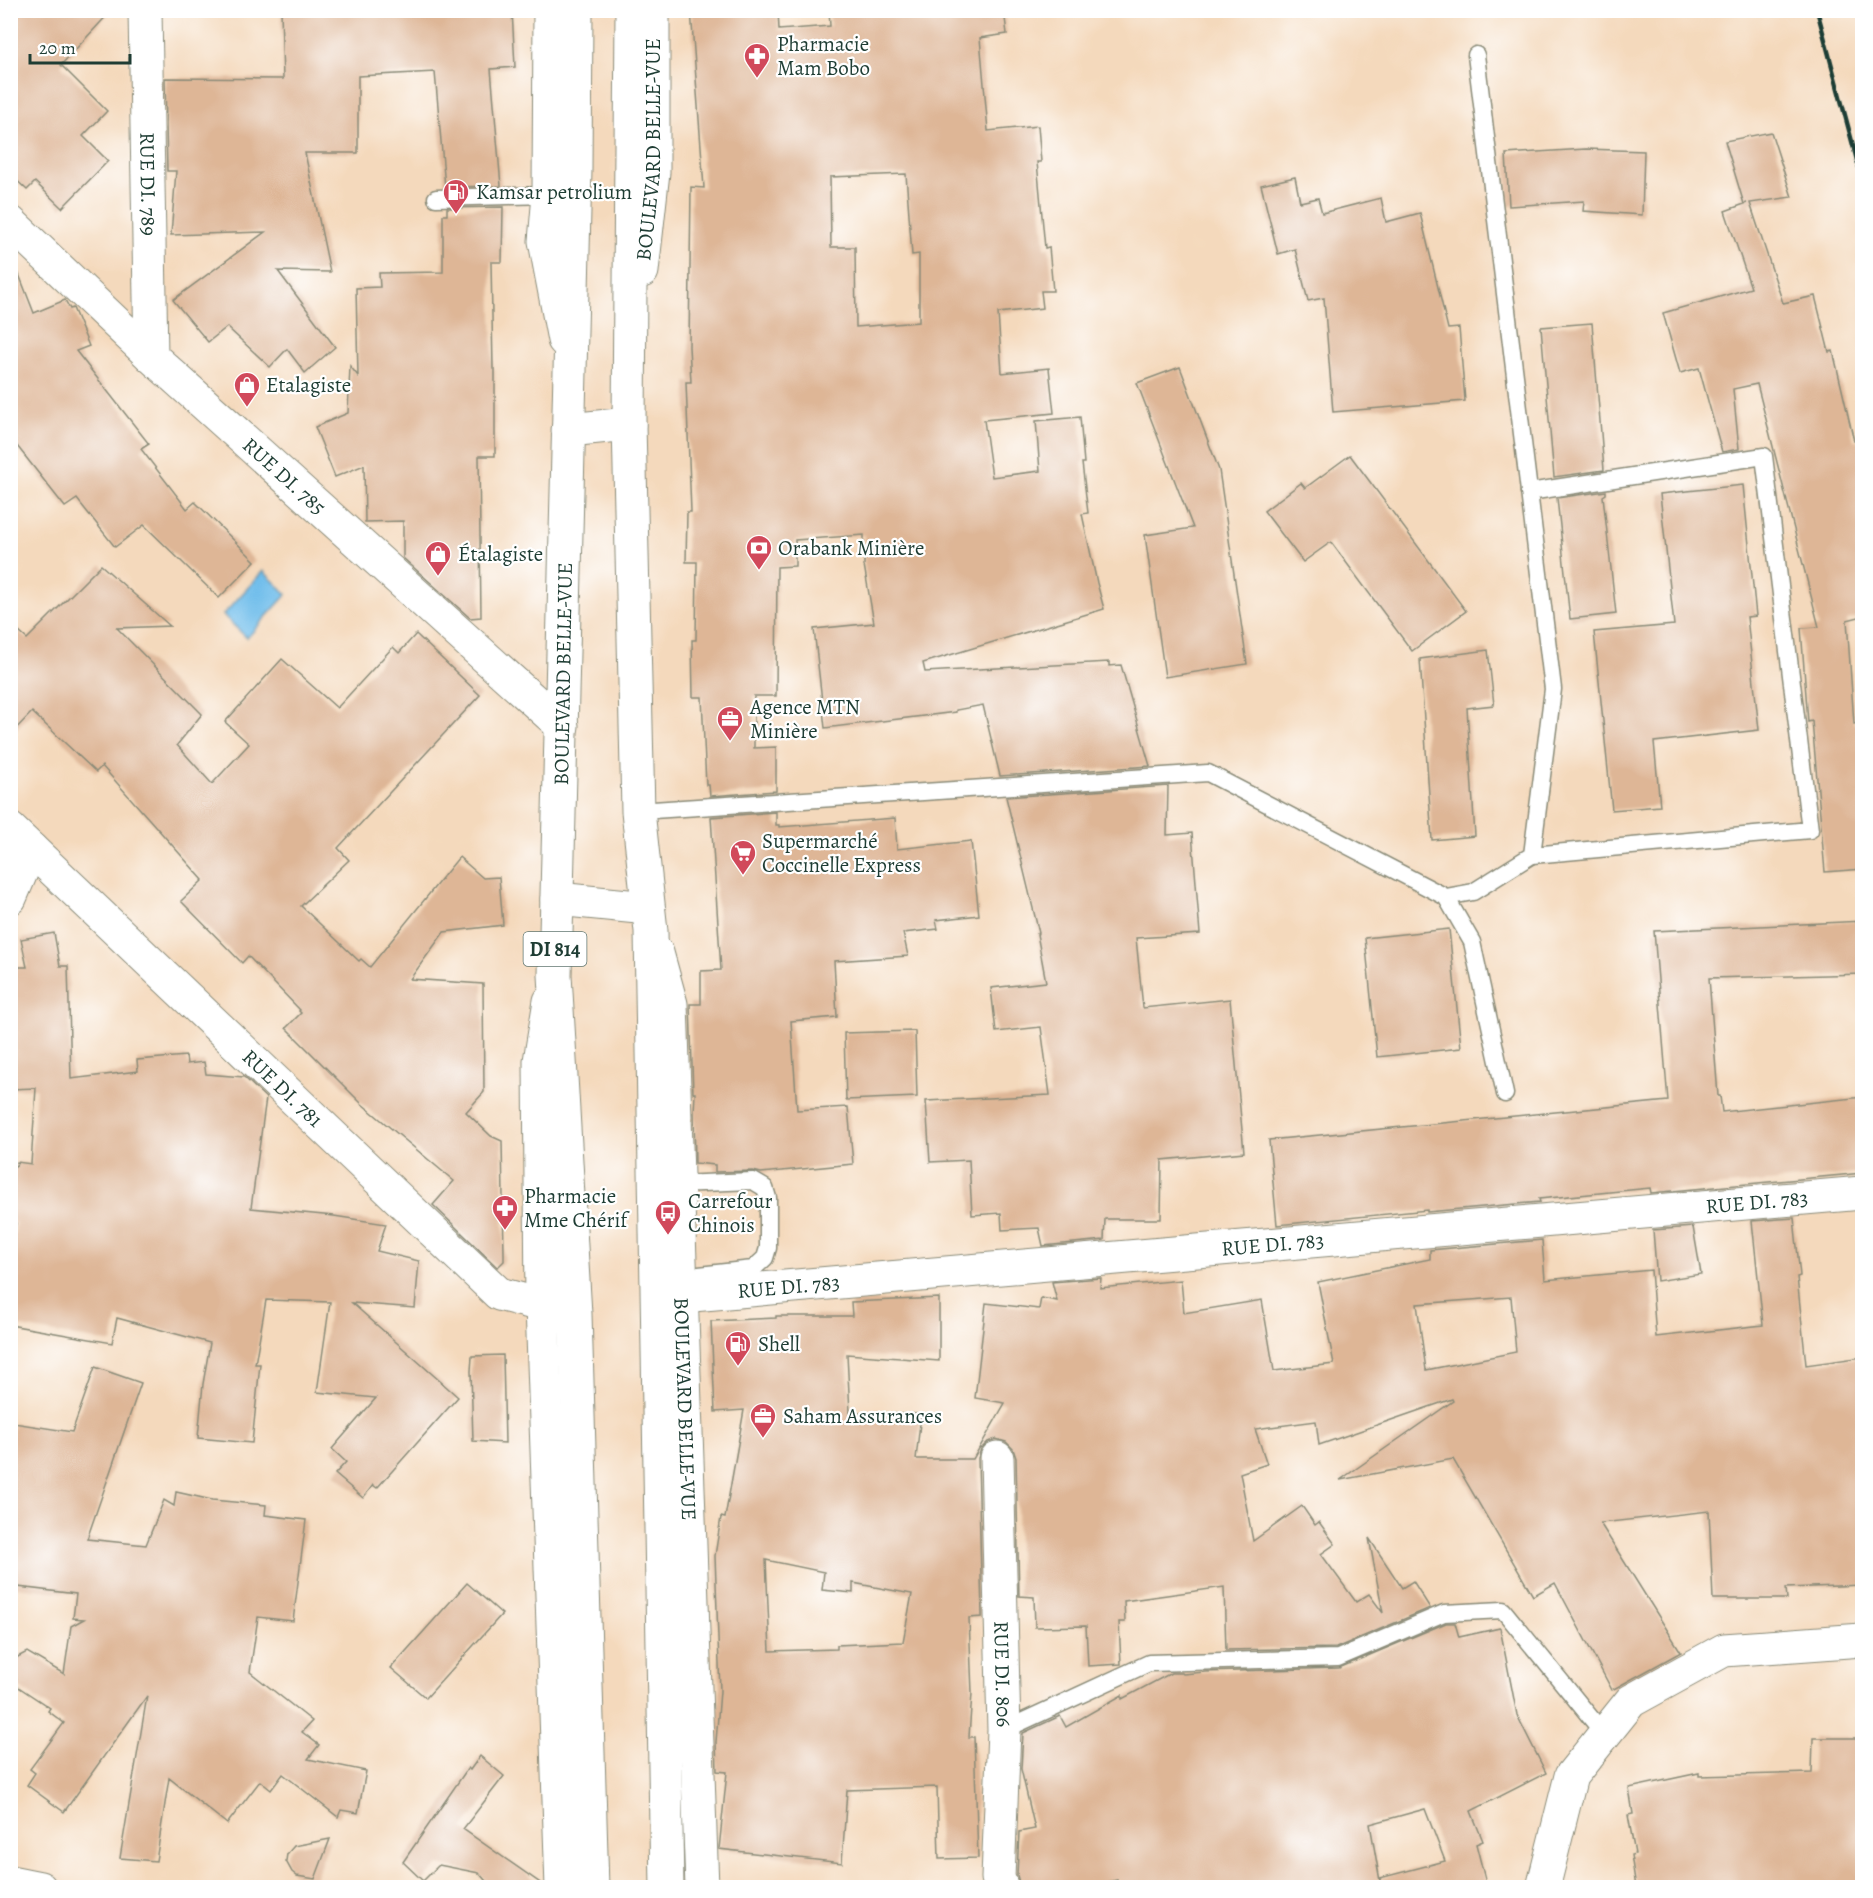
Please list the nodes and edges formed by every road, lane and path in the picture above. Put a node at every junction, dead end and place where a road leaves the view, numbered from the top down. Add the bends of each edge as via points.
1 (145, 10) edge
2 (550, 10) edge
3 (576, 10) edge
4 (632, 10) edge
5 (653, 10) edge
6 (1476, 55) dead end
7 (549, 195) junction
8 (436, 198) dead end
9 (11, 223) edge
10 (152, 356) junction
11 (570, 373) junction
12 (629, 411) junction
13 (568, 430) junction
14 (1529, 492) junction
15 (562, 726) junction
16 (638, 811) junction
17 (21, 839) edge
18 (1532, 855) junction
19 (1446, 897) junction
20 (10, 898) edge
21 (557, 899) junction
22 (649, 920) junction
23 (555, 975) junction
24 (1505, 1094) dead end
25 (677, 1185) junction
26 (1863, 1193) edge
27 (681, 1286) junction
28 (542, 1305) junction
29 (575, 1314) junction
30 (997, 1458) dead end
31 (1863, 1640) edge
32 (1004, 1730) junction
33 (1604, 1734) junction
34 (10, 1882) edge
35 (39, 1887) edge
36 (562, 1887) edge
37 (592, 1887) edge
38 (667, 1887) edge
39 (702, 1887) edge
40 (1002, 1887) edge
41 (1543, 1887) edge

1 - 10 street, RUE DI. 789
2 - 7 street, BOULEVARD BELLE-VUE
3 - 11 street, BOULEVARD BELLE-VUE / DI 814
4 - 12 street, BOULEVARD BELLE-VUE
5 - 12 street, BOULEVARD BELLE-VUE via 653,172
6 - 14 lane
7 - 8 lane
7 - 11 street, BOULEVARD BELLE-VUE via 545,241
9 - 10 street, RUE DI. 785
10 - 15 street, RUE DI. 785
11 - 13 street, BOULEVARD BELLE-VUE / DI 814
12 - 13 street
12 - 16 street, BOULEVARD BELLE-VUE
13 - 15 street, BOULEVARD BELLE-VUE / DI 814
14 - 18 lane via 1553,689
14 - 18 lane via 1764,456 1810,830
15 - 21 street, BOULEVARD BELLE-VUE / DI 814
16 - 19 lane via 1208,773
16 - 22 street, BOULEVARD BELLE-VUE
17 - 20 street
17 - 28 street, RUE DI. 781 via 499,1294
18 - 19 lane via 1473,892
19 - 24 lane via 1472,942
21 - 22 street
21 - 23 street, BOULEVARD BELLE-VUE / DI 814
22 - 25 street, BOULEVARD BELLE-VUE via 670,1004
22 - 38 street, BOULEVARD BELLE-VUE
23 - 28 street, BOULEVARD BELLE-VUE via 540,1061
23 - 29 street, BOULEVARD BELLE-VUE / DI 814
25 - 27 street, BOULEVARD BELLE-VUE
25 - 27 lane via 753,1181 765,1188 768,1198 765,1258 753,1269
26 - 27 street, RUE DI. 783
27 - 39 street, BOULEVARD BELLE-VUE
28 - 29 street, RUE DI. 781
28 - 36 street, BOULEVARD BELLE-VUE
29 - 37 street, BOULEVARD BELLE-VUE / DI 814
30 - 32 street, RUE DI. 806
31 - 33 street via 1724,1650 1631,1701
32 - 33 lane via 1149,1663 1338,1658 1444,1613 1503,1610
32 - 40 street, RUE DI. 806 via 998,1878
33 - 41 street via 1571,1776
34 - 35 street

